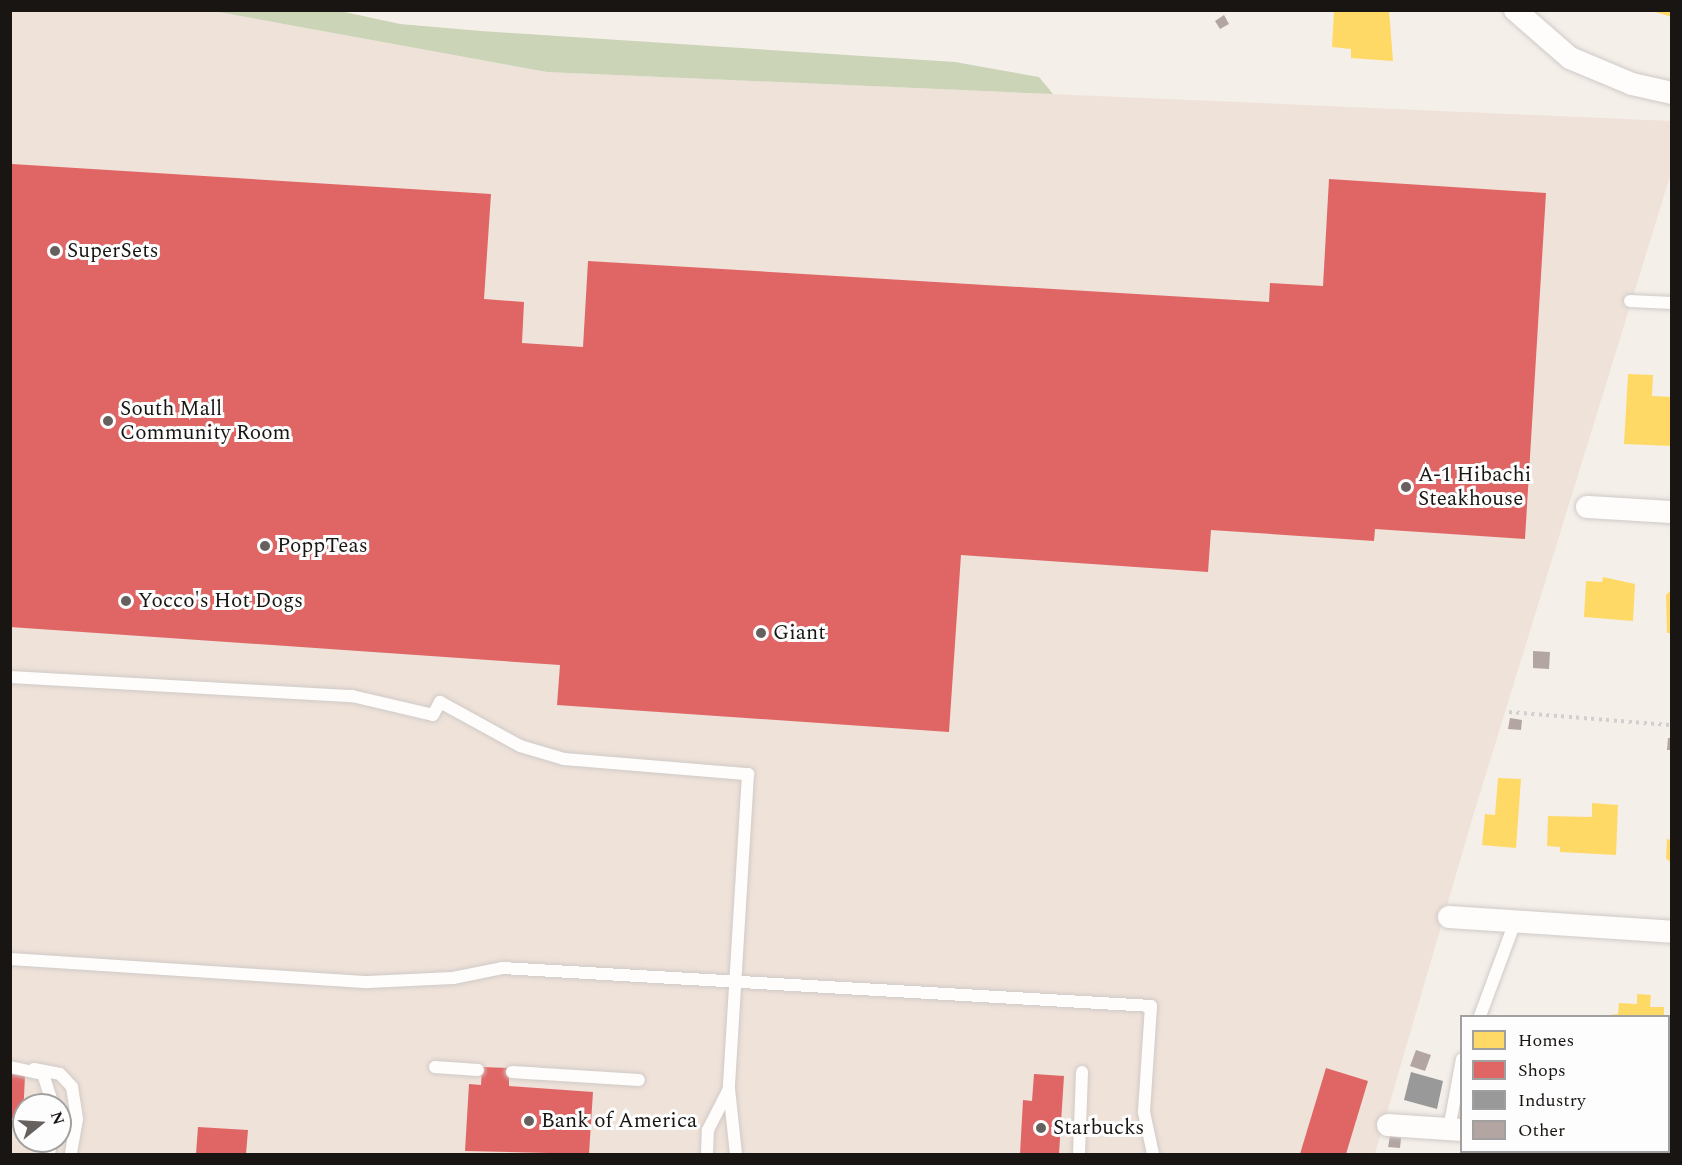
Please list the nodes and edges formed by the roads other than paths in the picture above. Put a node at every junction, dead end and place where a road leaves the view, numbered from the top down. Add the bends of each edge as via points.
1 (1515, 10) edge
2 (1671, 93) edge
3 (1630, 301) dead end
4 (1671, 303) edge
5 (1587, 507) dead end
6 (1671, 512) edge
7 (10, 677) edge
8 (1449, 917) dead end
9 (1515, 922) junction
10 (1671, 932) edge
11 (10, 958) edge
12 (736, 982) junction
13 (1481, 1015) edge
14 (10, 1067) edge
15 (435, 1067) dead end
16 (34, 1069) junction
17 (478, 1070) dead end
18 (1460, 1071) edge
19 (512, 1072) dead end
20 (1082, 1072) dead end
21 (639, 1080) dead end
22 (729, 1089) junction
23 (50, 1093) edge
24 (1388, 1125) dead end
25 (1455, 1130) edge
26 (71, 1155) edge
27 (707, 1155) edge
28 (736, 1155) edge
29 (1079, 1155) edge
30 (1153, 1155) edge

1 - 2 street via 1570,58 1632,84
3 - 4 lane
5 - 6 street
7 - 12 lane via 352,696 433,715 440,702 512,742 564,759 748,774
8 - 9 street
9 - 10 street
9 - 13 lane
11 - 12 lane via 312,980 453,978 495,968
12 - 22 lane
12 - 30 lane via 1151,1006 1144,1112
14 - 16 lane
15 - 17 lane
16 - 23 lane via 47,1083
16 - 26 lane via 60,1074 72,1087 76,1119
18 - 25 lane
19 - 21 lane
20 - 29 lane
22 - 27 lane via 708,1130
22 - 28 lane
24 - 25 street

